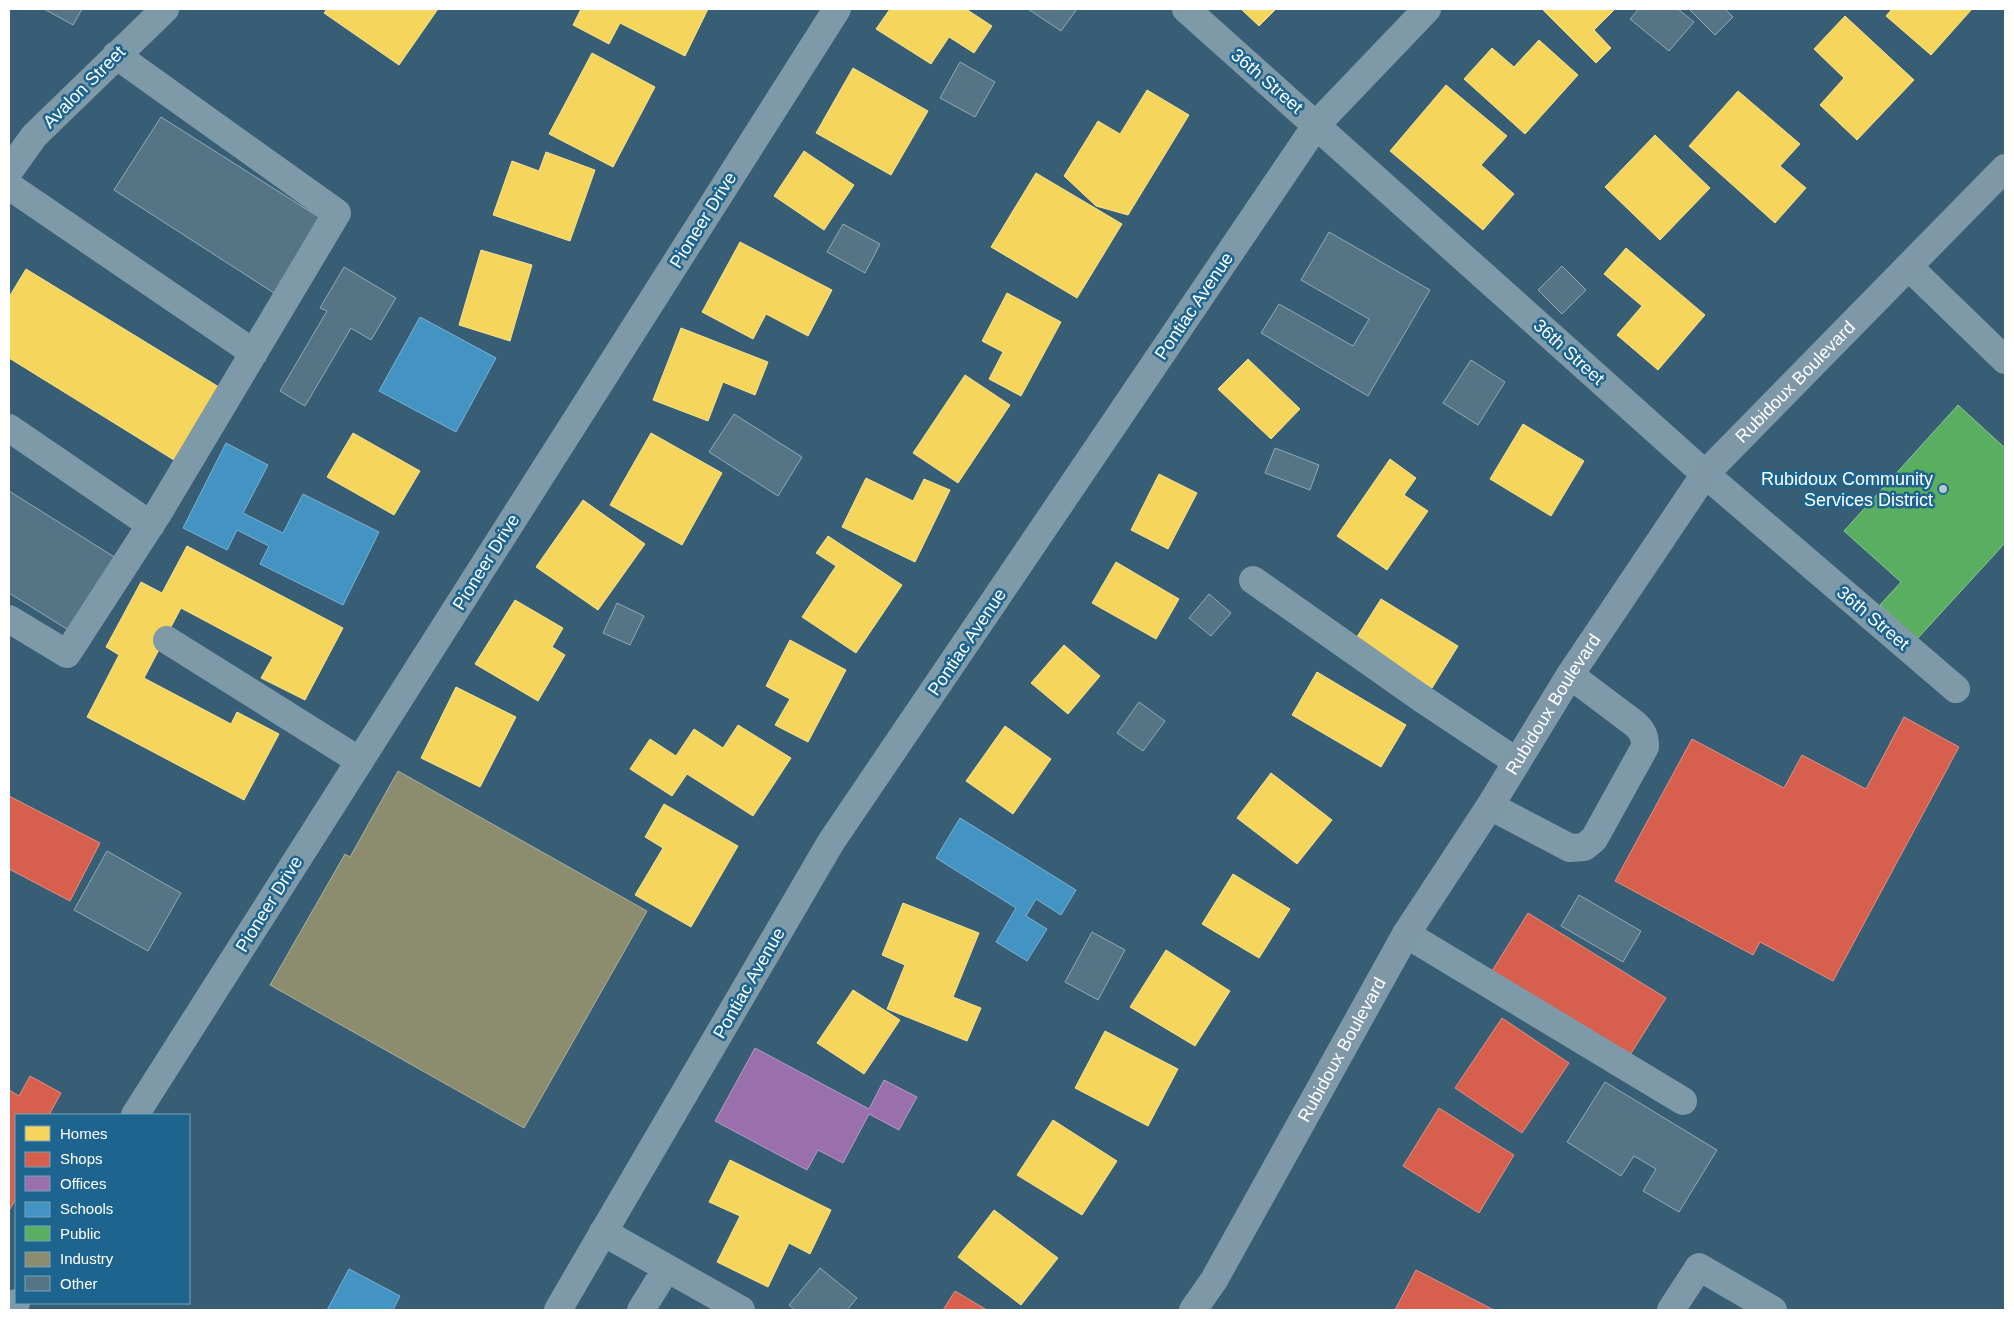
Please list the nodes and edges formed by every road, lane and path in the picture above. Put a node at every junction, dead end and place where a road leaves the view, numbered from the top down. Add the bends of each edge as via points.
1 (165, 9) edge
2 (836, 9) edge
3 (1186, 9) edge
4 (1427, 9) edge
5 (116, 55) junction
6 (1317, 124) junction
7 (2005, 168) edge
8 (9, 171) edge
9 (9, 186) edge
10 (1909, 267) junction
11 (254, 353) junction
12 (2005, 360) edge
13 (9, 428) edge
14 (1705, 474) junction
15 (151, 525) junction
16 (1253, 580) dead end
17 (9, 619) edge
18 (167, 640) dead end
19 (1570, 675) junction
20 (1956, 689) dead end
21 (360, 761) junction
22 (1517, 762) junction
23 (1490, 806) junction
24 (1406, 934) junction
25 (1683, 1101) dead end
26 (136, 1114) edge
27 (603, 1232) junction
28 (667, 1268) junction
29 (558, 1310) edge
30 (641, 1310) edge
31 (740, 1310) edge
32 (1194, 1310) edge
33 (1671, 1310) edge
34 (1773, 1310) edge

1 - 5 street, Avalon Street
2 - 21 street, Pioneer Drive
3 - 6 street, 36th Street
4 - 6 street, Pontiac Avenue
5 - 8 street, Avalon Street via 34,136
5 - 11 street via 337,213
6 - 14 street, 36th Street
6 - 27 street, Pontiac Avenue via 832,842
7 - 10 main road, Rubidoux Boulevard
9 - 11 street
10 - 12 street
10 - 14 main road, Rubidoux Boulevard
11 - 15 street
13 - 15 street
14 - 19 main road, Rubidoux Boulevard
14 - 20 street, 36th Street
15 - 17 street via 67,654
16 - 22 street
18 - 21 street
19 - 22 main road, Rubidoux Boulevard
19 - 23 street via 1636,724 1645,740 1645,747 1594,839 1584,846 1570,848
21 - 26 street, Pioneer Drive
22 - 23 main road, Rubidoux Boulevard
23 - 24 main road, Rubidoux Boulevard
24 - 25 street
24 - 32 main road, Rubidoux Boulevard via 1214,1280
27 - 28 street
27 - 29 street, Pontiac Avenue
28 - 30 street
28 - 31 street
33 - 34 street via 1699,1266

